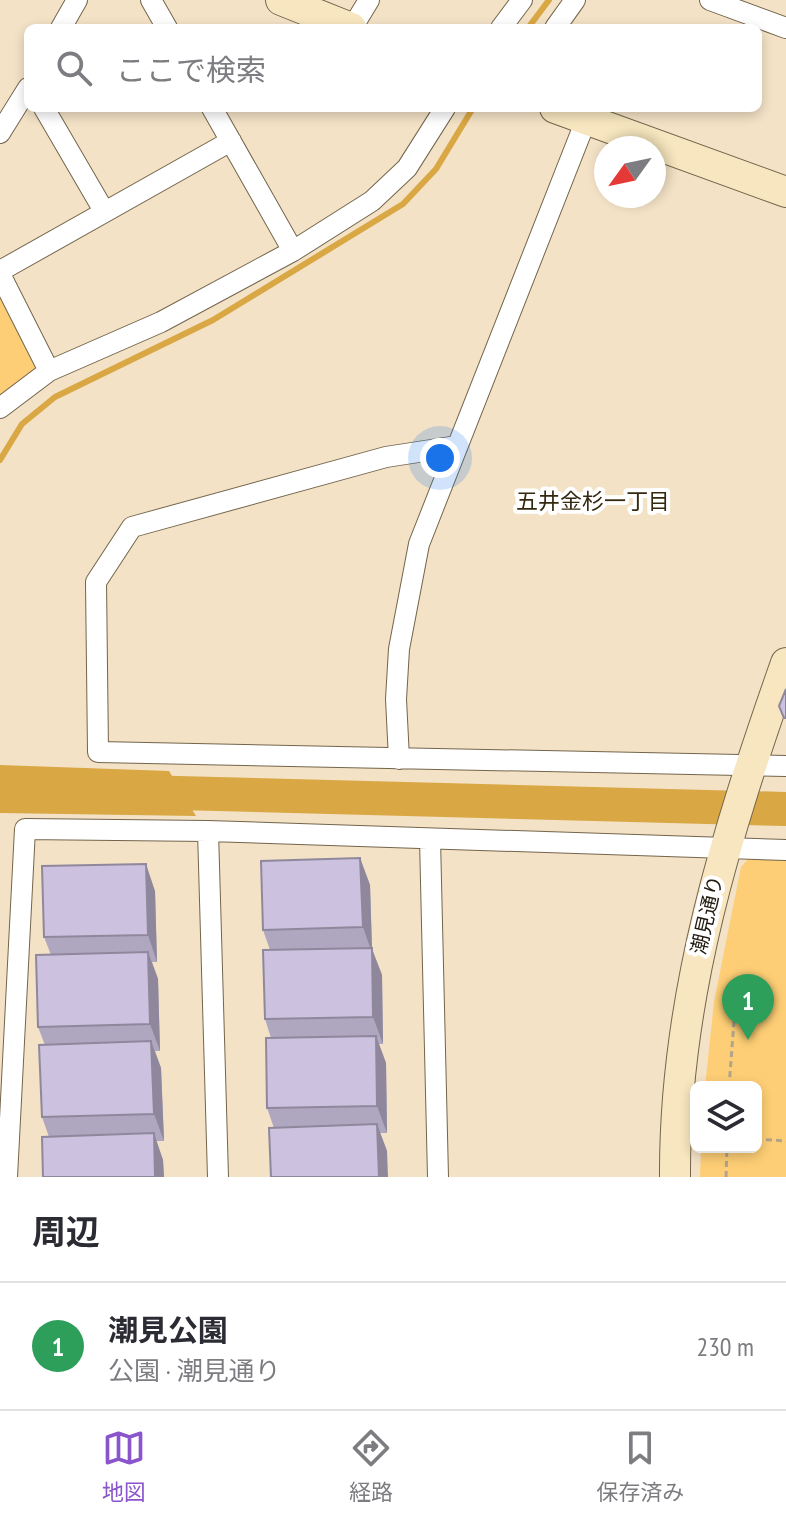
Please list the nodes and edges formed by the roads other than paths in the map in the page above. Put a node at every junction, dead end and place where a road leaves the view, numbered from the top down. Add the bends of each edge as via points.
1 (77, 0) edge
2 (151, 0) edge
3 (281, 0) edge
4 (369, 0) edge
5 (522, 0) edge
6 (575, 0) edge
7 (710, 0) edge
8 (63, 24) edge
9 (165, 24) edge
10 (341, 24) edge
11 (354, 24) edge
12 (504, 24) edge
13 (558, 24) edge
14 (786, 28) edge
15 (24, 94) edge
16 (46, 112) edge
17 (214, 112) edge
18 (442, 112) edge
19 (565, 112) edge
20 (586, 120) junction
21 (0, 133) edge
22 (231, 141) junction
23 (786, 192) edge
24 (104, 211) junction
25 (293, 251) junction
26 (0, 272) edge
27 (49, 371) junction
28 (0, 408) edge
29 (457, 446) junction
30 (786, 663) edge
31 (399, 759) junction
32 (750, 766) junction
33 (786, 766) edge
34 (208, 831) junction
35 (430, 839) junction
36 (722, 849) junction
37 (786, 850) edge
38 (7, 1177) edge
39 (218, 1177) edge
40 (438, 1177) edge
41 (675, 1177) edge

1 - 8 street
2 - 9 street
3 - 10 street
4 - 11 street
5 - 12 street
6 - 13 street
7 - 14 street
15 - 21 street
16 - 24 street
17 - 22 street
18 - 25 street via 407,168 384,190
19 - 20 street
20 - 23 street
20 - 29 street
22 - 24 street
22 - 25 street
24 - 26 street
25 - 27 street via 161,322
26 - 27 street
27 - 28 street
29 - 31 street via 419,544 405,609 396,699
29 - 31 street via 386,457 132,527 96,582 98,752
30 - 32 street, 潮見通り
31 - 32 street
32 - 33 street
32 - 36 street, 潮見通り
34 - 35 street
34 - 38 street via 25,829
34 - 39 street
35 - 36 street
35 - 40 street
36 - 37 street
36 - 41 street, 潮見通り via 681,1055

